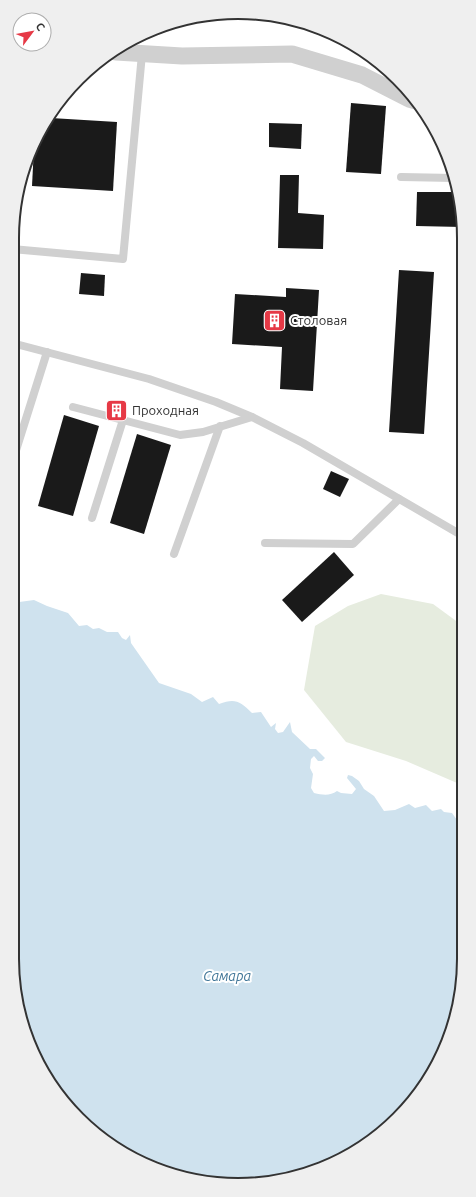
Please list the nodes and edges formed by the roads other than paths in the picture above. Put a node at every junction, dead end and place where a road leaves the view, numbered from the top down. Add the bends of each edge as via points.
1 (122, 52) edge
2 (142, 54) junction
3 (406, 97) edge
4 (401, 177) dead end
5 (449, 178) edge
6 (19, 250) edge
7 (19, 345) edge
8 (47, 352) junction
9 (73, 407) dead end
10 (252, 417) junction
11 (122, 420) junction
12 (220, 426) junction
13 (19, 441) edge
14 (399, 499) junction
15 (92, 518) dead end
16 (457, 533) edge
17 (265, 543) dead end
18 (174, 554) dead end

1 - 2 street
2 - 3 street via 292,54 362,75
2 - 6 lane via 123,258
4 - 5 lane
7 - 8 lane
8 - 10 lane via 149,380
8 - 13 lane
9 - 11 lane
10 - 12 lane
10 - 14 lane via 303,443
11 - 12 lane via 180,435
11 - 15 lane
12 - 18 lane
14 - 16 lane
14 - 17 lane via 353,544

